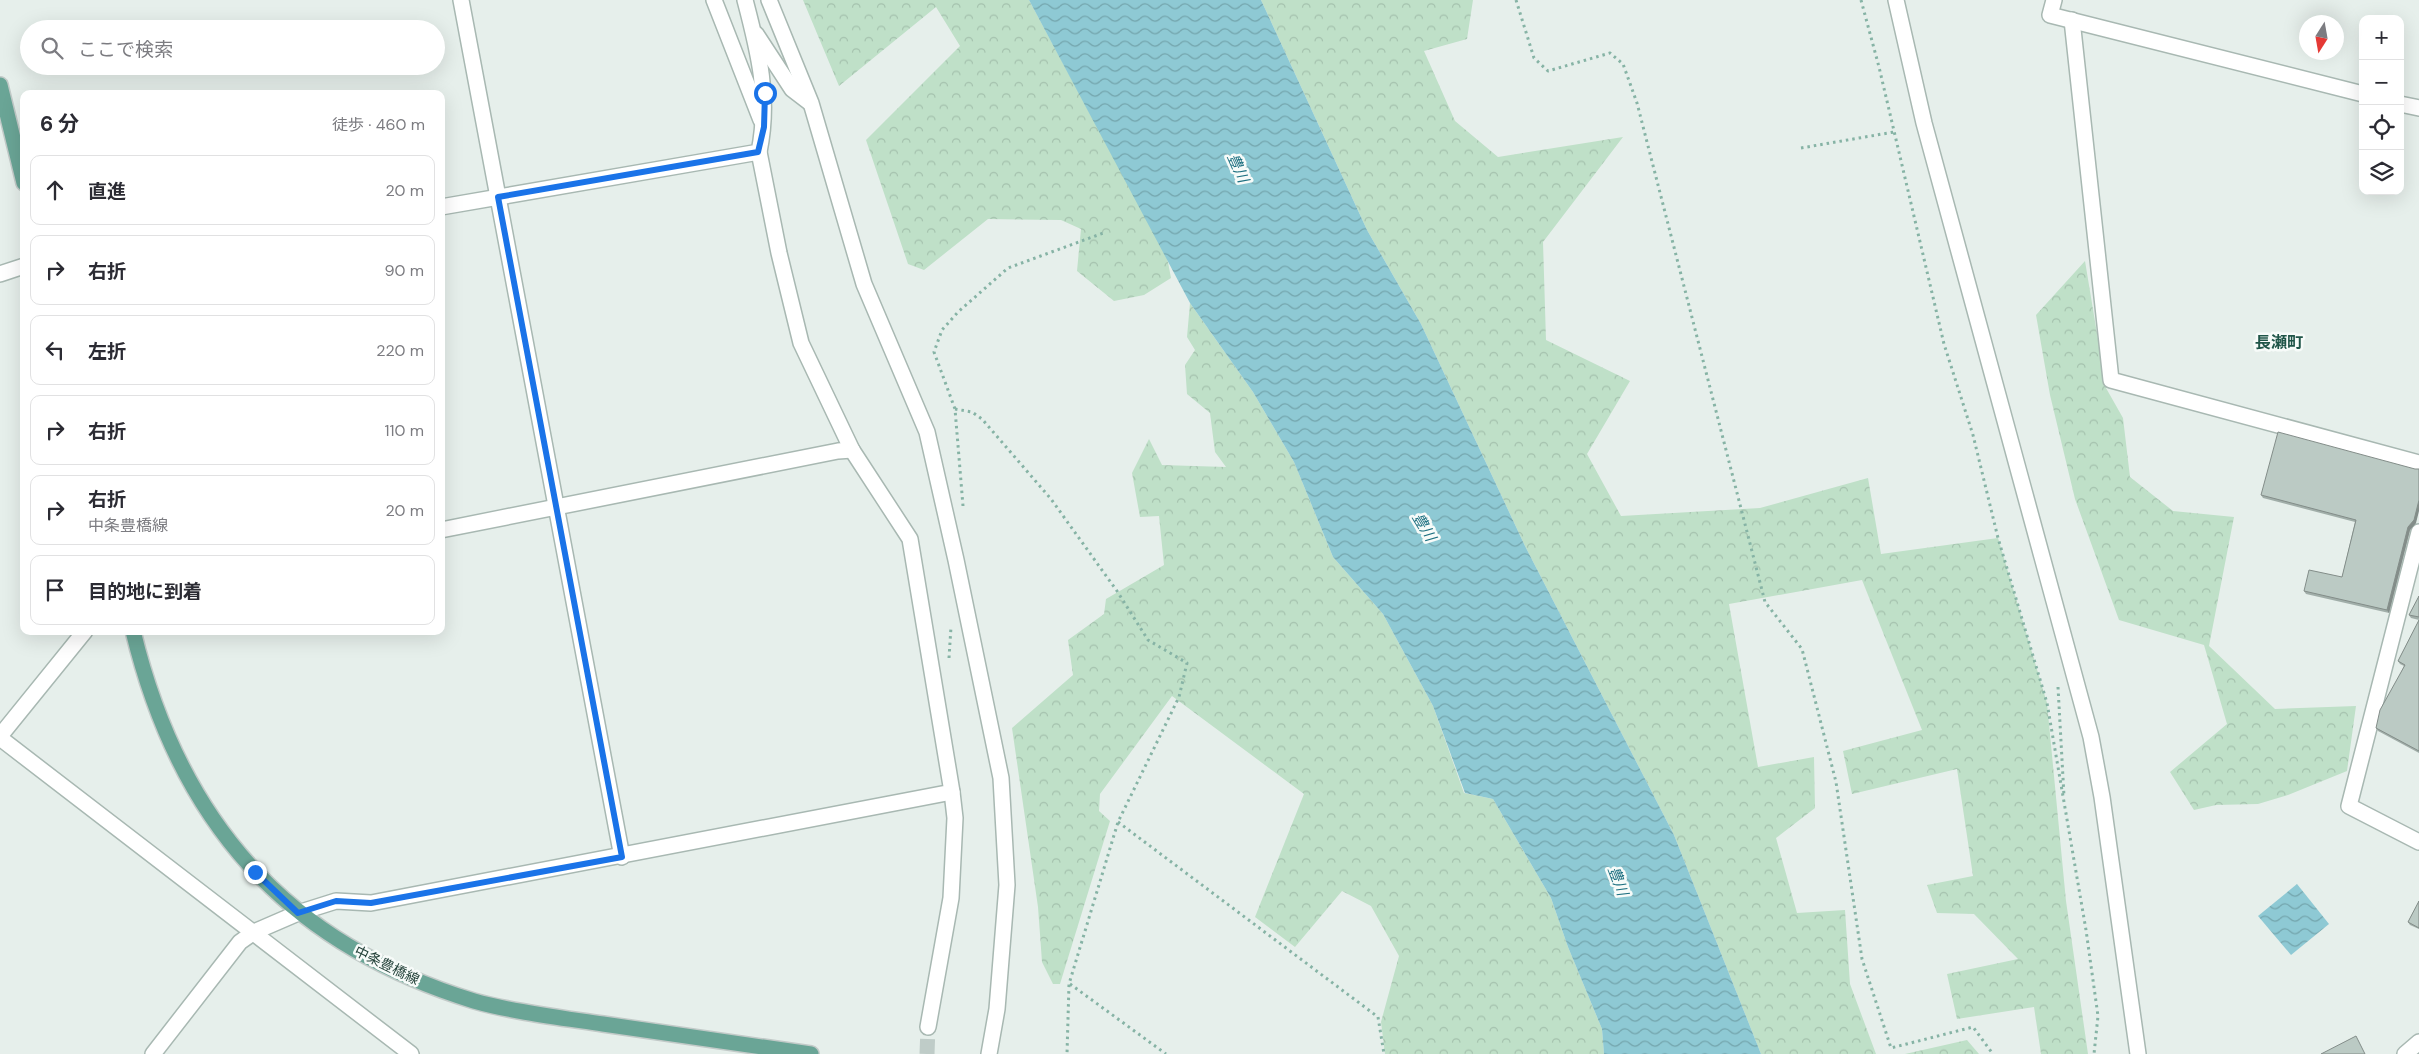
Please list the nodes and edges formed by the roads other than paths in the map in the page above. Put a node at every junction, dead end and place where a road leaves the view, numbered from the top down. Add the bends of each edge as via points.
1 (461, 0) edge
2 (714, 0) edge
3 (735, 0) edge
4 (746, 0) edge
5 (769, 0) edge
6 (1896, 0) edge
7 (2054, 0) edge
8 (2072, 20) junction
9 (753, 30) junction
10 (0, 85) edge
11 (2359, 93) edge
12 (811, 103) junction
13 (2404, 105) edge
14 (2419, 108) edge
15 (764, 127) junction
16 (758, 152) junction
17 (20, 167) edge
18 (498, 197) junction
19 (445, 206) edge
20 (20, 267) edge
21 (0, 274) edge
22 (852, 450) junction
23 (2419, 463) edge
24 (555, 508) junction
25 (445, 529) edge
26 (2419, 532) edge
27 (82, 635) edge
28 (134, 635) edge
29 (0, 737) edge
30 (952, 792) junction
31 (2419, 842) edge
32 (622, 857) junction
33 (298, 913) junction
34 (254, 932) junction
35 (928, 1027) tunnel mouth
36 (2419, 1042) edge
37 (153, 1054) edge
38 (411, 1054) edge
39 (811, 1054) edge
40 (989, 1054) edge
41 (2138, 1054) edge
42 (2405, 1054) edge

1 - 18 street
2 - 15 street
3 - 9 street
4 - 9 street
5 - 12 street
6 - 41 street via 1924,123 2091,738
7 - 8 street via 2050,15
8 - 11 street
8 - 23 street via 2111,380
9 - 12 street via 792,89
9 - 15 street via 765,93
10 - 17 main road
12 - 40 street via 864,284 926,432 956,560 1000,778 1007,885
13 - 14 street
15 - 16 street
16 - 18 street
16 - 22 street via 802,343
18 - 19 street
18 - 24 street
20 - 21 street
22 - 24 street
22 - 30 street via 910,539
24 - 25 street
24 - 32 street
26 - 31 street via 2349,806
27 - 29 street
28 - 33 main road, 中条豊橋線 via 141,663 178,761 209,814 255,872
29 - 34 street
30 - 32 street
30 - 35 street via 956,818 951,898
32 - 33 street via 371,903 336,901
33 - 34 street
33 - 39 main road, 中条豊橋線 via 364,956 413,980 476,1001 564,1018
34 - 37 street via 240,942
34 - 38 street
36 - 42 street

